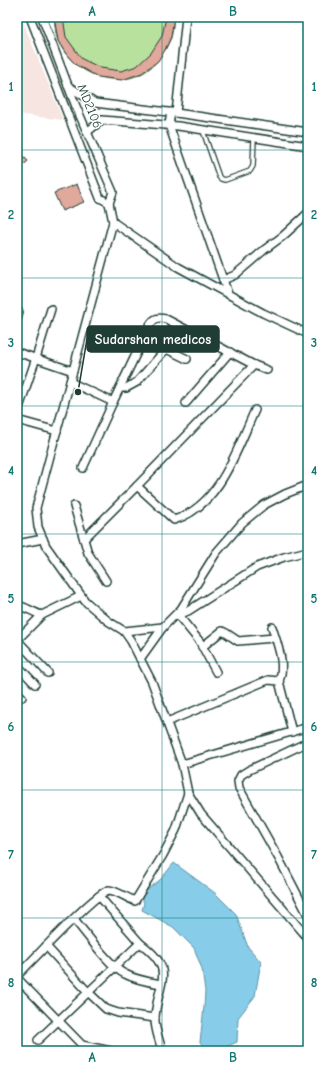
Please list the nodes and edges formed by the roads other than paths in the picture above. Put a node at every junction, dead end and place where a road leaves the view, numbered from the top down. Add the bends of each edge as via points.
1 (30, 17) edge
2 (42, 17) edge
3 (186, 17) edge
4 (68, 86) junction
5 (174, 112) junction
6 (187, 114) junction
7 (169, 125) junction
8 (186, 127) junction
9 (202, 130) junction
10 (87, 132) junction
11 (308, 132) edge
12 (254, 138) junction
13 (308, 146) edge
14 (109, 203) junction
15 (308, 213) edge
16 (114, 222) junction
17 (223, 280) junction
18 (228, 294) junction
19 (51, 309) dead end
20 (20, 312) dead end
21 (17, 320) edge
22 (308, 334) edge
23 (144, 338) junction
24 (166, 349) junction
25 (17, 352) edge
26 (230, 352) junction
27 (36, 358) junction
28 (187, 359) dead end
29 (254, 365) junction
30 (267, 370) dead end
31 (73, 371) junction
32 (70, 382) junction
33 (120, 388) junction
34 (113, 402) junction
35 (186, 403) dead end
36 (255, 410) dead end
37 (17, 414) edge
38 (17, 420) edge
39 (57, 431) junction
40 (83, 468) dead end
41 (137, 486) junction
42 (308, 486) edge
43 (74, 506) dead end
44 (43, 539) junction
45 (84, 539) junction
46 (17, 544) edge
47 (308, 551) edge
48 (106, 581) dead end
49 (81, 596) junction
50 (17, 605) edge
51 (42, 615) junction
52 (176, 616) junction
53 (163, 627) junction
54 (272, 627) dead end
55 (124, 631) junction
56 (275, 638) junction
57 (17, 640) edge
58 (202, 647) junction
59 (140, 659) junction
60 (17, 665) edge
61 (216, 672) dead end
62 (48, 673) dead end
63 (279, 681) junction
64 (35, 684) dead end
65 (167, 722) junction
66 (306, 728) edge
67 (292, 732) junction
68 (308, 737) edge
69 (308, 742) edge
70 (182, 764) junction
71 (188, 793) junction
72 (99, 896) junction
73 (308, 915) edge
74 (74, 918) junction
75 (307, 935) edge
76 (140, 943) junction
77 (46, 946) junction
78 (114, 967) junction
79 (17, 977) edge
80 (161, 984) junction
81 (88, 992) junction
82 (155, 1018) junction
83 (58, 1021) junction
84 (38, 1040) dead end
85 (111, 1051) edge
86 (162, 1051) edge

1 - 14 street, MD2106 via 100,198
2 - 4 street, MD2106
3 - 5 street
4 - 5 street via 96,103
4 - 10 street, MD2106
5 - 6 street
5 - 7 street
6 - 8 street
6 - 11 street
7 - 8 street
7 - 10 street via 102,120
7 - 17 street
8 - 9 street
9 - 12 street
9 - 12 lane via 219,177 225,180 250,170 253,166
10 - 14 street, MD2106 via 113,192
12 - 13 street
14 - 16 street, MD2106
15 - 17 street via 235,275
16 - 18 street via 178,267
16 - 31 street
17 - 18 street
18 - 22 street
19 - 27 street
20 - 21 street
23 - 24 street
23 - 26 street via 153,320 166,319
23 - 33 street
24 - 28 street
24 - 33 street via 136,382 126,388
25 - 27 street
26 - 29 street
26 - 35 street
27 - 31 street
27 - 37 street
29 - 30 street
29 - 41 street
31 - 32 street
32 - 34 street
32 - 39 street
33 - 34 street
34 - 40 street
36 - 41 street via 224,476 214,491 187,515 174,520
38 - 39 street
39 - 44 street via 36,508 38,527
41 - 45 street
42 - 52 street via 284,494 264,505 242,523 216,553
43 - 45 street
44 - 46 street
44 - 49 street
45 - 48 street via 88,553
47 - 52 street via 257,567
49 - 51 street
49 - 55 street via 108,621
50 - 51 street
51 - 57 street
52 - 53 street
52 - 58 street
53 - 55 street
53 - 59 street
54 - 56 street
55 - 59 street
56 - 58 street via 238,641 222,631
56 - 63 street via 282,669
57 - 62 street
58 - 61 street
59 - 65 street
60 - 64 street
63 - 65 street via 268,680
63 - 67 street
65 - 70 street
66 - 67 street
66 - 68 street
67 - 70 street
69 - 73 street via 249,770 241,775 238,781
70 - 71 street
71 - 72 street via 176,830 134,901 111,890
71 - 75 street via 201,814
72 - 74 street
72 - 76 street
74 - 77 street
74 - 78 street
76 - 78 street
76 - 80 street via 162,966
77 - 79 street
77 - 81 street
78 - 80 street via 140,980
78 - 81 street
79 - 83 street
80 - 82 street
81 - 82 street via 106,1009
81 - 83 street
82 - 86 street
83 - 84 street
83 - 85 street via 82,1045

